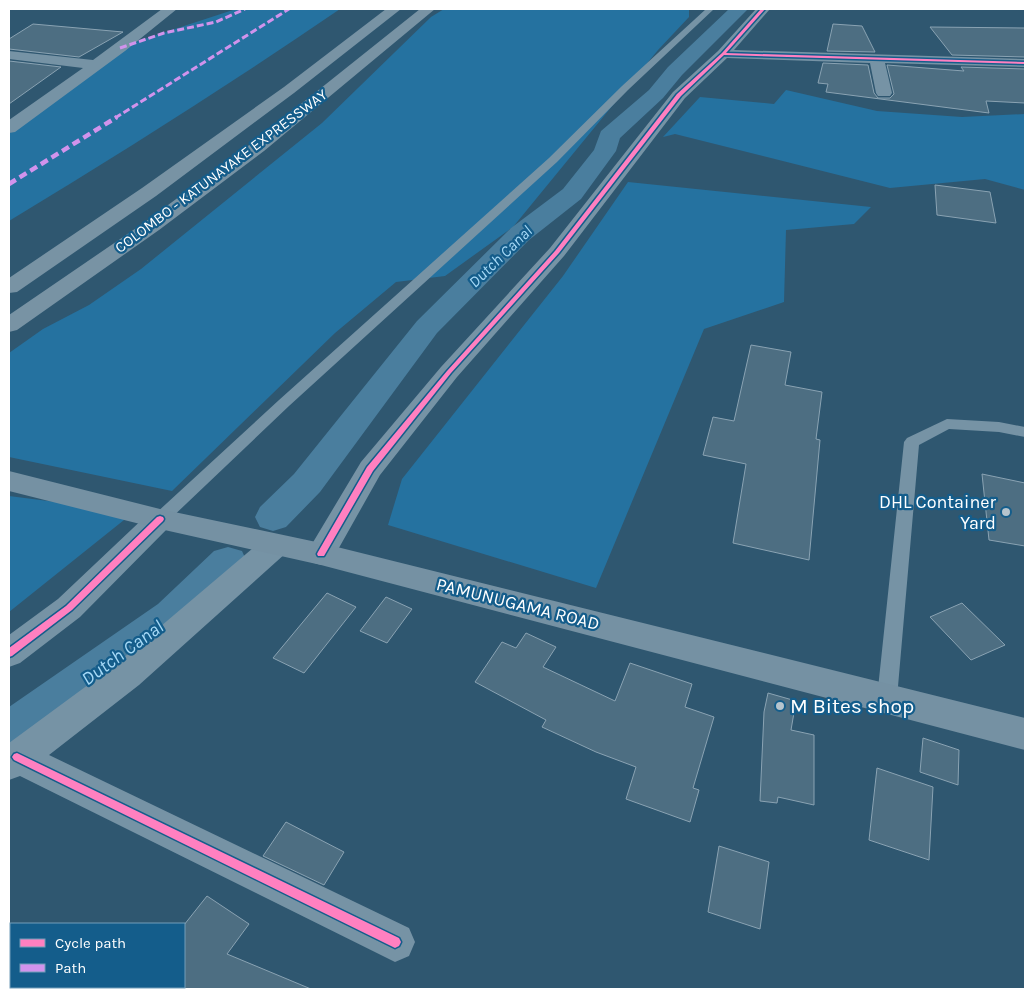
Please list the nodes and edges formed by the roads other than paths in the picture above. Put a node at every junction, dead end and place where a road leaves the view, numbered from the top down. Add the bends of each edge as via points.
1 (170, 9) edge
2 (394, 9) edge
3 (428, 9) edge
4 (710, 9) edge
5 (764, 9) edge
6 (723, 54) junction
7 (9, 55) edge
8 (876, 59) junction
9 (1025, 63) edge
10 (96, 65) junction
11 (884, 93) dead end
12 (9, 128) edge
13 (9, 287) edge
14 (9, 325) edge
15 (1025, 432) edge
16 (9, 481) edge
17 (160, 519) junction
18 (276, 545) junction
19 (321, 554) junction
20 (9, 654) edge
21 (887, 698) junction
22 (1025, 734) edge
23 (13, 760) edge
24 (395, 942) dead end

1 - 10 street
2 - 13 highway, COLOMBO - KATUNAYAKE EXPRESSWAY via 149,192
3 - 14 highway, COLOMBO - KATUNAYAKE EXPRESSWAY via 258,147 152,226
4 - 17 lane via 553,160
5 - 6 street
6 - 8 street
6 - 19 street via 679,95 557,252 449,372 370,469
7 - 10 street
8 - 9 street
8 - 11 street
10 - 12 street
15 - 21 lane via 947,424 912,442
16 - 17 main road, PAMUNUGAMA ROAD
17 - 18 main road, PAMUNUGAMA ROAD
17 - 20 street via 69,608
18 - 19 main road, PAMUNUGAMA ROAD
18 - 23 street via 127,675
19 - 21 main road, PAMUNUGAMA ROAD
21 - 22 main road, PAMUNUGAMA ROAD
23 - 24 street

